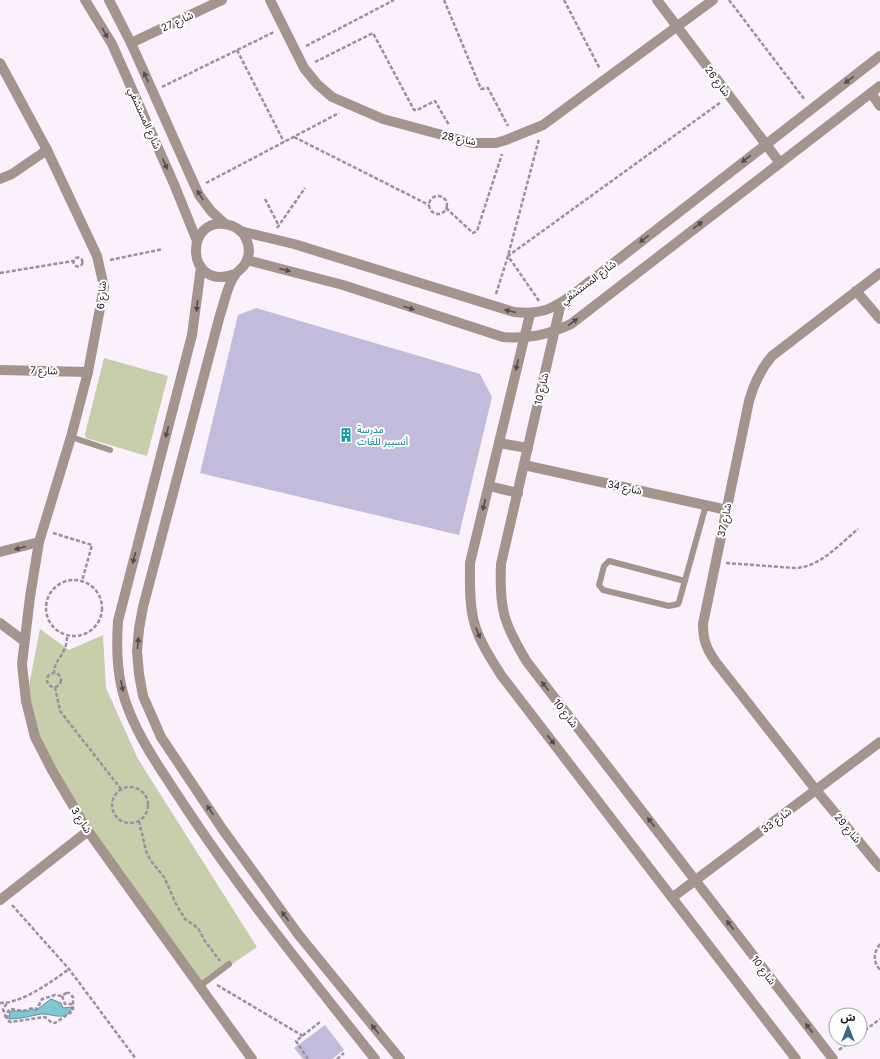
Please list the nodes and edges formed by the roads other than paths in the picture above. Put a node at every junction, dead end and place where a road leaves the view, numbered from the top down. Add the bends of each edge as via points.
1 (85, 0) edge
2 (109, 0) edge
3 (222, 0) edge
4 (270, 0) edge
5 (656, 0) edge
6 (713, 0) edge
7 (677, 27) junction
8 (131, 43) junction
9 (880, 56) edge
10 (0, 63) edge
11 (880, 86) edge
12 (871, 94) junction
13 (880, 106) edge
14 (766, 144) junction
15 (47, 150) junction
16 (780, 163) junction
17 (0, 179) edge
18 (225, 224) junction
19 (240, 231) junction
20 (197, 241) junction
21 (247, 260) junction
22 (201, 267) junction
23 (880, 273) edge
24 (235, 274) junction
25 (856, 291) junction
26 (561, 303) junction
27 (530, 314) junction
28 (880, 319) edge
29 (554, 332) junction
30 (524, 339) junction
31 (0, 370) edge
32 (88, 372) junction
33 (71, 437) junction
34 (499, 443) junction
35 (528, 448) junction
36 (110, 450) dead end
37 (524, 465) junction
38 (489, 486) junction
39 (518, 493) junction
40 (706, 505) junction
41 (727, 510) junction
42 (39, 542) junction
43 (0, 552) edge
44 (685, 581) junction
45 (0, 623) edge
46 (24, 641) junction
47 (880, 742) edge
48 (816, 790) junction
49 (88, 831) junction
50 (880, 867) edge
51 (695, 880) junction
52 (673, 897) junction
53 (3, 898) edge
54 (298, 934) junction
55 (284, 944) junction
56 (227, 966) road end
57 (200, 986) junction
58 (832, 1058) edge
59 (252, 1059) edge
60 (375, 1059) edge
61 (400, 1059) edge
62 (796, 1059) edge

1 -> 20 street, شارع المستشفي via 112,44
2 - 8 street, شارع المستشفي
3 - 8 street, شارع 27
4 - 7 street, شارع 28 via 304,68 332,97 383,119 472,142 510,139 543,125
5 - 7 street, شارع 26
6 - 7 street, شارع 28
7 - 14 street, شارع 26
18 -> 8 street, شارع المستشفي via 211,211 196,188
9 -> 14 street, شارع المستشفي
10 - 15 street, شارع 6
11 - 12 street
12 - 13 street
12 - 16 street
14 - 16 street, شارع 26
14 -> 26 street, شارع المستشفي
15 - 17 street via 12,174
15 - 32 street, شارع 6 via 100,262 103,299
29 -> 16 street via 571,324
18 - 19 street
18 - 20 street via 218,224 205,230
19 - 21 street via 247,241
27 -> 19 street, شارع المستشفي via 492,306 332,255
20 - 22 street via 195,255
21 - 24 street
21 -> 30 street via 342,286 503,337
22 - 24 street via 206,272 220,277
22 -> 55 street via 192,335 123,599 117,636 118,666 122,688 137,730 208,841
23 - 25 street, شارع 37
54 -> 24 street via 223,830 161,737 143,696 139,674 137,651 143,607 214,337
25 - 28 street
25 - 41 street, شارع 37 via 772,356 761,369 749,401
26 - 27 street, شارع المستشفي via 546,311
26 - 29 street, شارع 10
27 - 30 street
29 - 30 street
29 - 35 street, شارع 10
30 -> 34 street
31 - 32 street, شارع 7
32 - 33 street, شارع 6
33 - 36 lane
33 - 42 street, شارع 6
34 - 35 street
34 - 38 street
35 - 37 street, شارع 10
37 - 39 street, شارع 10
37 - 40 street, شارع 34
38 - 39 street
38 -> 52 street via 470,563 470,593 474,622 486,650 501,675
51 -> 39 street, شارع 10 via 543,684 514,640 503,617 500,591 501,564
40 - 41 street, شارع 34
40 - 44 lane
41 - 48 street, شارع 37 via 703,624 707,650
42 -> 43 street
42 - 46 street, شارع 3
44 - 44 lane via 679,602 673,606 604,590 599,585 604,566 609,561
45 - 46 street
46 - 49 street, شارع 3 via 22,664 26,701 35,737
47 - 48 street, شارع 33
48 - 50 street, شارع 29
48 - 51 street, شارع 33
49 - 53 street
49 - 57 street, شارع 3
51 - 52 street, شارع 33
58 -> 51 street, شارع 10
52 - 62 street
54 - 55 street
61 -> 54 street
55 - 60 street
56 - 57 lane
57 - 59 street, شارع 3

